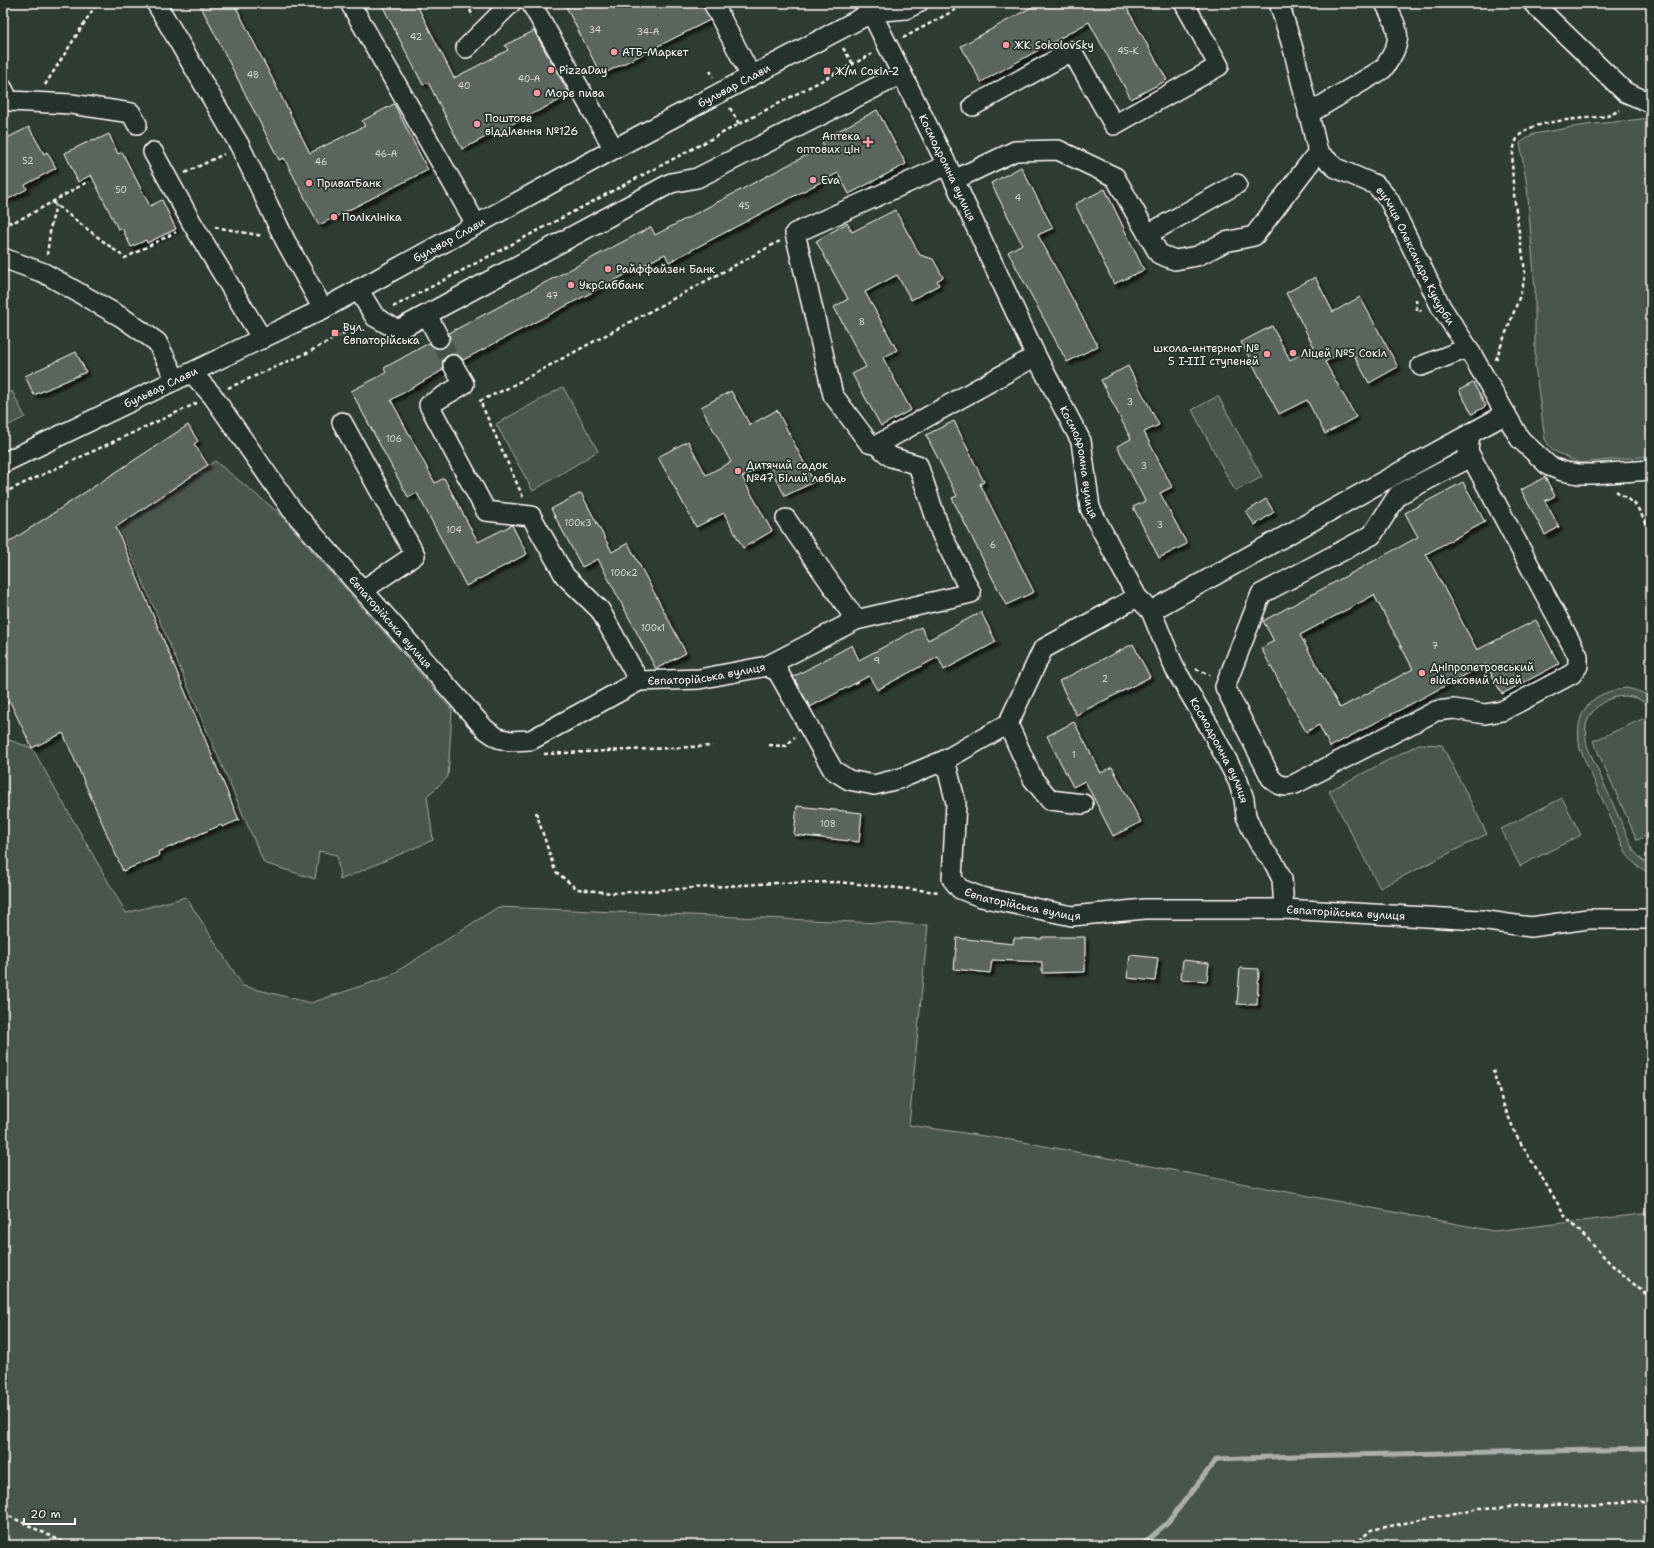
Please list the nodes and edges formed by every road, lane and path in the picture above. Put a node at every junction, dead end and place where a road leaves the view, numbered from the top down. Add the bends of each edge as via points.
1 (97, 3) edge
2 (156, 3) edge
3 (350, 3) edge
4 (510, 3) edge
5 (531, 3) edge
6 (713, 3) edge
7 (888, 3) edge
8 (918, 3) edge
9 (968, 3) edge
10 (1184, 3) edge
11 (1279, 3) edge
12 (1385, 3) edge
13 (1533, 3) edge
14 (871, 12) junction
15 (888, 46) junction
16 (466, 48) dead end
17 (902, 74) junction
18 (751, 76) junction
19 (3, 89) edge
20 (1647, 101) edge
21 (34, 102) junction
22 (973, 106) dead end
23 (1308, 114) junction
24 (137, 124) dead end
25 (240, 146) junction
26 (614, 149) junction
27 (152, 152) dead end
28 (1318, 152) junction
29 (950, 172) junction
30 (168, 180) junction
31 (89, 181) dead end
32 (1237, 184) dead end
33 (52, 202) junction
34 (56, 205) junction
35 (3, 217) edge
36 (192, 223) junction
37 (476, 224) junction
38 (795, 233) junction
39 (1148, 234) junction
40 (285, 240) junction
41 (3, 258) edge
42 (44, 273) junction
43 (358, 289) junction
44 (323, 308) junction
45 (427, 315) junction
46 (375, 316) junction
47 (439, 338) tunnel mouth
48 (262, 339) junction
49 (1468, 348) junction
50 (1036, 356) junction
51 (453, 365) tunnel mouth
52 (1421, 366) dead end
53 (184, 376) junction
54 (1488, 383) junction
55 (212, 395) junction
56 (1506, 414) junction
57 (342, 422) dead end
58 (1470, 434) junction
59 (878, 445) junction
60 (1471, 457) junction
61 (3, 463) edge
62 (1651, 470) edge
63 (1593, 474) junction
64 (3, 493) edge
65 (531, 516) junction
66 (786, 519) dead end
67 (1651, 532) edge
68 (363, 590) junction
69 (1137, 597) junction
70 (1151, 611) junction
71 (856, 620) junction
72 (767, 666) junction
73 (1194, 668) dead end
74 (1175, 669) junction
75 (639, 681) junction
76 (807, 724) junction
77 (1008, 724) junction
78 (769, 745) dead end
79 (712, 746) dead end
80 (543, 754) dead end
81 (945, 760) junction
82 (1083, 804) dead end
83 (536, 812) dead end
84 (944, 893) dead end
85 (1284, 908) junction
86 (1651, 919) edge
87 (1493, 1070) dead end
88 (1651, 1299) edge
89 (1651, 1503) edge
90 (3, 1513) edge
91 (69, 1545) edge
92 (1354, 1545) edge

1 - 21 path
2 - 25 street
3 - 37 street
4 - 16 street
5 - 26 street
6 - 18 street
7 - 14 street, бульвар Слави
8 - 14 street via 906,9
9 - 15 path
10 - 22 street via 1218,66 1114,125 1072,51
11 - 23 street via 1294,52
12 - 23 street via 1398,34 1397,46 1391,58 1383,69
13 - 20 street via 1625,92
14 - 15 street, Космодромна вулиця
14 - 18 street, бульвар Слави
15 - 17 street, Космодромна вулиця
15 - 46 path
17 - 29 street, Космодромна вулиця
17 - 45 street via 697,178 671,183
18 - 26 street, бульвар Слави
19 - 21 street via 9,101
20 - 54 path via 1608,116 1573,118 1534,127 1519,136 1513,148 1514,175 1518,232 1525,275
21 - 24 street via 71,104 131,113
23 - 28 street
25 - 30 path
25 - 40 street
26 - 37 street, бульвар Слави
27 - 30 street
28 - 39 street via 1254,236 1225,242 1197,256 1175,260 1159,254
28 - 49 street, вулиця Олександра Кукурби via 1336,168 1376,185 1389,200 1441,306
29 - 38 street
29 - 39 street via 1015,151 1058,150 1115,177
29 - 50 street, Космодромна вулиця
30 - 36 street
31 - 33 path
32 - 39 street
33 - 34 path
33 - 35 path via 11,222
34 - 36 path via 125,258
34 - 42 path
36 - 40 path
36 - 48 street
37 - 43 street, бульвар Слави
38 - 59 street via 833,395 869,444
38 - 65 path via 480,401
40 - 44 street
41 - 42 street, Євпаторійська вулиця
42 - 53 street, Євпаторійська вулиця via 123,318 157,342
43 - 44 street, бульвар Слави
43 - 46 street
44 - 48 street, бульвар Слави
45 - 46 street via 398,330
45 - 47 street
46 - 55 path via 307,353
48 - 53 street, бульвар Слави
49 - 52 street
49 - 54 street, вулиця Олександра Кукурби
50 - 59 street
50 - 69 street, Космодромна вулиця via 1081,442 1090,508
51 - 65 street via 464,384 430,405 486,511
53 - 55 street, Євпаторійська вулиця
53 - 61 street, бульвар Слави
54 - 56 street, вулиця Олександра Кукурби
55 - 64 path
55 - 68 street, Євпаторійська вулиця via 292,510
56 - 58 street
56 - 63 street, вулиця Олександра Кукурби via 1520,439 1550,466 1578,474
57 - 68 street via 415,556
58 - 60 street via 1468,451
58 - 70 street
59 - 71 street via 891,457 918,465 941,533 971,593
60 - 60 street via 1578,656 1578,666 1572,674 1502,711 1485,714 1454,709 1436,711 1295,784 1288,787 1275,783 1225,687 1261,594 1372,535 1398,495
62 - 63 street, вулиця Олександра Кукурби
63 - 67 path via 1636,505
65 - 75 street via 565,576 600,610
66 - 71 street
68 - 75 street, Євпаторійська вулиця via 485,729 498,738 510,741 531,740
69 - 70 street, Космодромна вулиця
69 - 77 street via 1043,649
70 - 74 street, Космодромна вулиця
71 - 72 street
72 - 75 street, Євпаторійська вулиця via 699,679
72 - 76 street, Євпаторійська вулиця via 778,672
73 - 74 street
74 - 85 street, Космодромна вулиця via 1238,781 1246,816 1253,832 1282,879
76 - 78 path via 786,746
76 - 81 street, Євпаторійська вулиця via 833,770 849,780 874,785 902,778
77 - 81 street
77 - 82 street via 1033,779 1050,800
79 - 80 path
81 - 85 street, Євпаторійська вулиця via 956,803 952,879 960,889 981,897 1072,916 1145,909
83 - 84 path via 555,871 577,889 612,893 776,883 838,882
85 - 86 street, Євпаторійська вулиця via 1480,920 1531,926 1588,918
87 - 88 path via 1517,1138 1566,1217 1612,1265
89 - 92 path via 1479,1508 1371,1530
90 - 91 path

